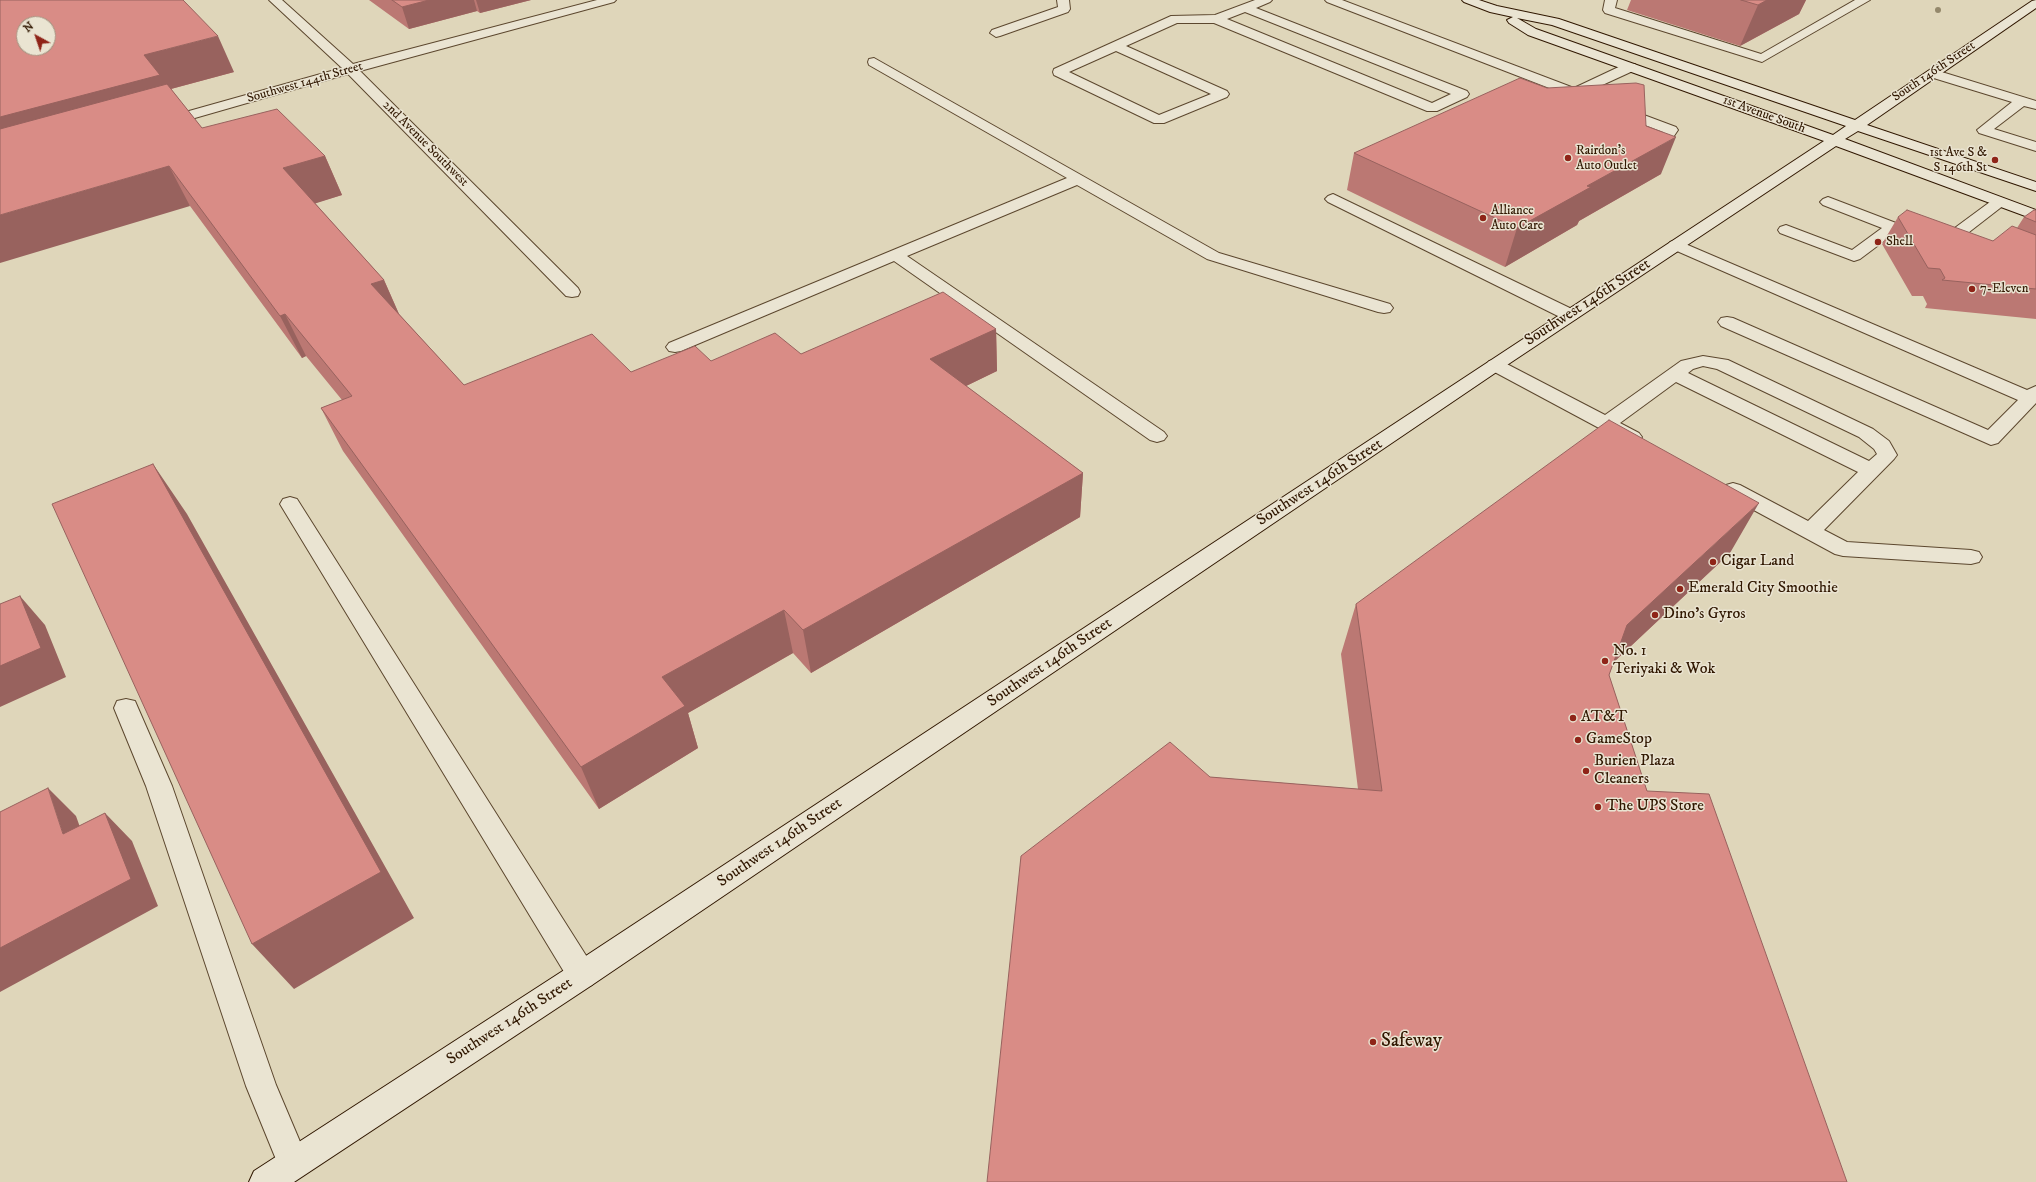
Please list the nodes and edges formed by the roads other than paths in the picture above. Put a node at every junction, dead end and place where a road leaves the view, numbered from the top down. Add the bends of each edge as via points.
1 (275, 0) edge
2 (610, 0) edge
3 (1063, 0) edge
4 (1266, 0) edge
5 (1331, 0) edge
6 (1468, 0) edge
7 (1611, 0) edge
8 (1864, 0) edge
9 (2036, 3) edge
10 (1246, 8) junction
11 (1494, 9) junction
12 (1216, 19) junction
13 (996, 33) dead end
14 (1116, 46) junction
15 (874, 62) dead end
16 (1630, 67) junction
17 (351, 69) junction
18 (1932, 73) junction
19 (1576, 92) junction
20 (2022, 101) junction
21 (2036, 105) edge
22 (153, 125) edge
23 (1856, 126) junction
24 (1833, 140) junction
25 (2036, 147) edge
26 (1651, 159) edge
27 (1078, 179) junction
28 (2036, 187) edge
29 (1333, 199) dead end
30 (1828, 202) dead end
31 (1999, 202) junction
32 (2036, 215) edge
33 (1893, 227) junction
34 (1786, 230) dead end
35 (1676, 245) junction
36 (895, 255) junction
37 (572, 292) dead end
38 (1384, 308) dead end
39 (1570, 314) junction
40 (1727, 322) dead end
41 (674, 348) dead end
42 (1495, 365) junction
43 (1675, 374) junction
44 (2033, 395) edge
45 (1606, 424) junction
46 (1157, 436) dead end
47 (1648, 446) edge
48 (1872, 471) junction
49 (1719, 483) edge
50 (290, 504) dead end
51 (1810, 532) junction
52 (1971, 557) dead end
53 (126, 708) edge
54 (582, 975) junction
55 (294, 1163) junction
56 (265, 1182) edge

1 - 17 street, 2nd Avenue Southwest
2 - 17 street, Southwest 144th Street
3 - 13 street via 1064,8
4 - 10 street
5 - 19 street
6 - 11 street, 1st Avenue South
7 - 8 street via 1609,10 1762,58
9 - 18 street, South 146th Street
10 - 12 street
10 - 12 street via 1462,94 1432,108
11 - 16 street, 1st Avenue South via 1532,32
11 - 23 street, 1st Avenue South via 1555,22
12 - 14 street via 1176,19
14 - 14 street via 1059,72 1159,120 1222,94
15 - 27 street
16 - 19 street
16 - 24 street, 1st Avenue South
17 - 22 street, Southwest 144th Street
17 - 37 street, 2nd Avenue Southwest
18 - 20 street
18 - 23 street, South 146th Street
19 - 26 street via 1671,130
20 - 21 street
20 - 25 street via 1984,130
23 - 24 street, South 146th Street
23 - 28 street, 1st Avenue South
24 - 31 street, 1st Avenue South
24 - 35 street, Southwest 146th Street
27 - 36 street
27 - 38 street via 1213,256
29 - 39 street
30 - 33 street
31 - 32 street, 1st Avenue South
31 - 33 street via 1952,234
33 - 34 street via 1854,256
35 - 39 street, Southwest 146th Street
35 - 44 street
36 - 41 street
36 - 46 street
39 - 42 street, Southwest 146th Street
40 - 44 street via 1991,439
42 - 45 street
42 - 54 street, Southwest 146th Street
43 - 45 street
43 - 48 street
43 - 48 street via 1687,365 1703,361 1722,364 1866,433 1882,445 1887,455
45 - 47 street
48 - 51 street
49 - 51 street
50 - 54 street
51 - 52 street via 1843,549
53 - 55 street via 159,786 261,1086
54 - 55 street, Southwest 146th Street
55 - 56 street, Southwest 146th Street

